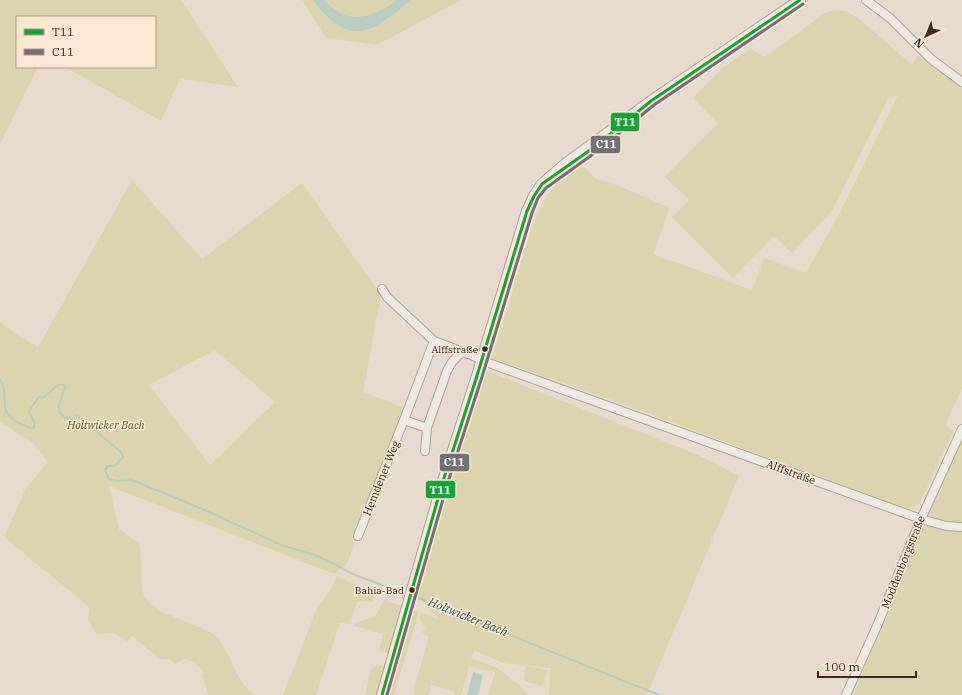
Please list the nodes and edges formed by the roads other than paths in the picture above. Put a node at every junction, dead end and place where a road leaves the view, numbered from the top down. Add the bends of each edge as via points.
1 (800, 0) edge
2 (866, 0) edge
3 (962, 82) edge
4 (382, 288) dead end
5 (434, 341) junction
6 (462, 352) junction
7 (482, 359) junction
8 (404, 420) junction
9 (427, 428) junction
10 (962, 429) edge
11 (424, 451) dead end
12 (920, 519) junction
13 (962, 528) edge
14 (358, 536) dead end
15 (382, 695) edge
16 (846, 695) edge

1 - 7 street via 651,101 542,184 527,211
2 - 3 street via 890,18 931,59
4 - 5 street via 387,297
5 - 6 street
5 - 8 street, Hemdener Weg
6 - 7 street
6 - 9 street via 447,371
7 - 12 street, Alffstraße
7 - 15 street via 442,481
8 - 9 street
8 - 14 street, Hemdener Weg
9 - 11 street
10 - 12 street, Moddenborgstraße
12 - 13 street, Alffstraße
12 - 16 street, Moddenborgstraße

